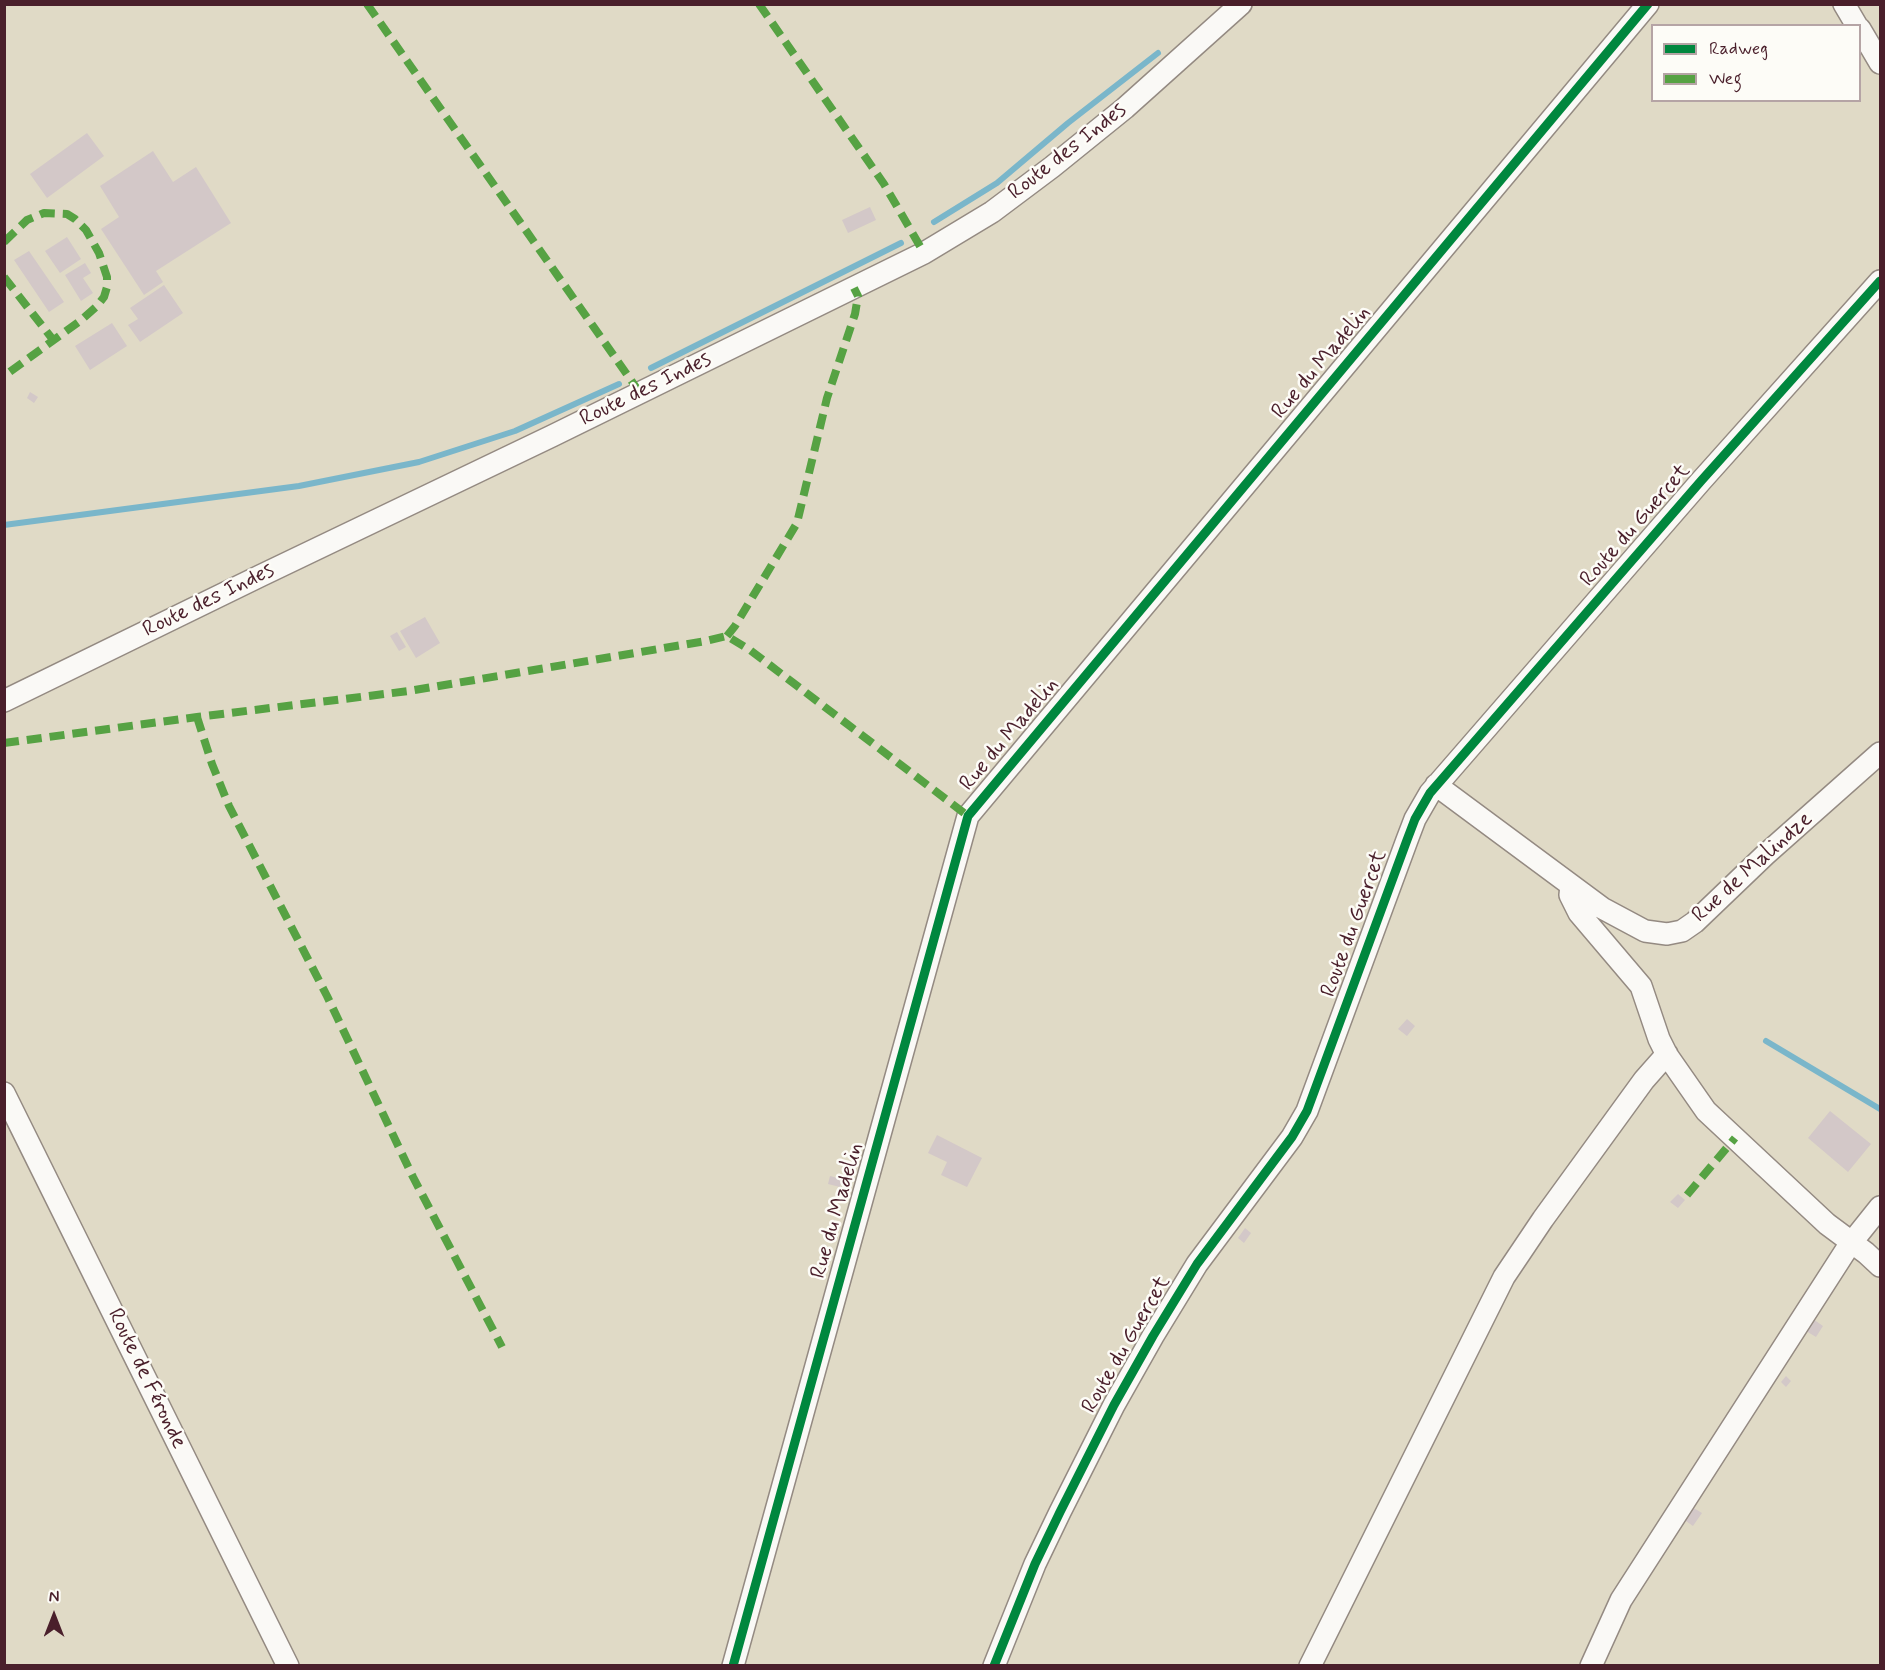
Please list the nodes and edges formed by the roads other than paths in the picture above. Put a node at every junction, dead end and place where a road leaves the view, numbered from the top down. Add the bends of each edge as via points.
1 (1241, 4) edge
2 (1648, 4) edge
3 (1844, 4) edge
4 (1856, 24) edge
5 (1861, 32) edge
6 (1881, 63) edge
7 (1881, 281) edge
8 (4, 701) edge
9 (1881, 753) edge
10 (1436, 785) junction
11 (1571, 885) junction
12 (1667, 1054) junction
13 (4, 1093) edge
14 (1881, 1207) edge
15 (1851, 1242) junction
16 (1881, 1266) edge
17 (288, 1665) edge
18 (733, 1665) edge
19 (994, 1665) edge
20 (1310, 1665) edge
21 (1591, 1665) edge

1 - 8 street, Route des Indes via 1062,160 1015,196 931,249
2 - 18 street, Rue du Madelin via 968,816
3 - 4 street
5 - 6 street
7 - 10 street, Route du Guercet
9 - 11 street, Rue de Malindze via 1682,931 1645,931 1602,908
10 - 11 street, Rue de Malindze
10 - 19 street, Route du Guercet via 1407,840 1304,1117 1197,1264 1153,1336 1055,1522
11 - 12 street via 1569,891 1579,913 1641,986
12 - 15 street via 1706,1111
12 - 20 street via 1630,1098 1504,1277
13 - 17 street, Route de Féronde
14 - 15 street
15 - 16 street
15 - 21 street via 1621,1600

